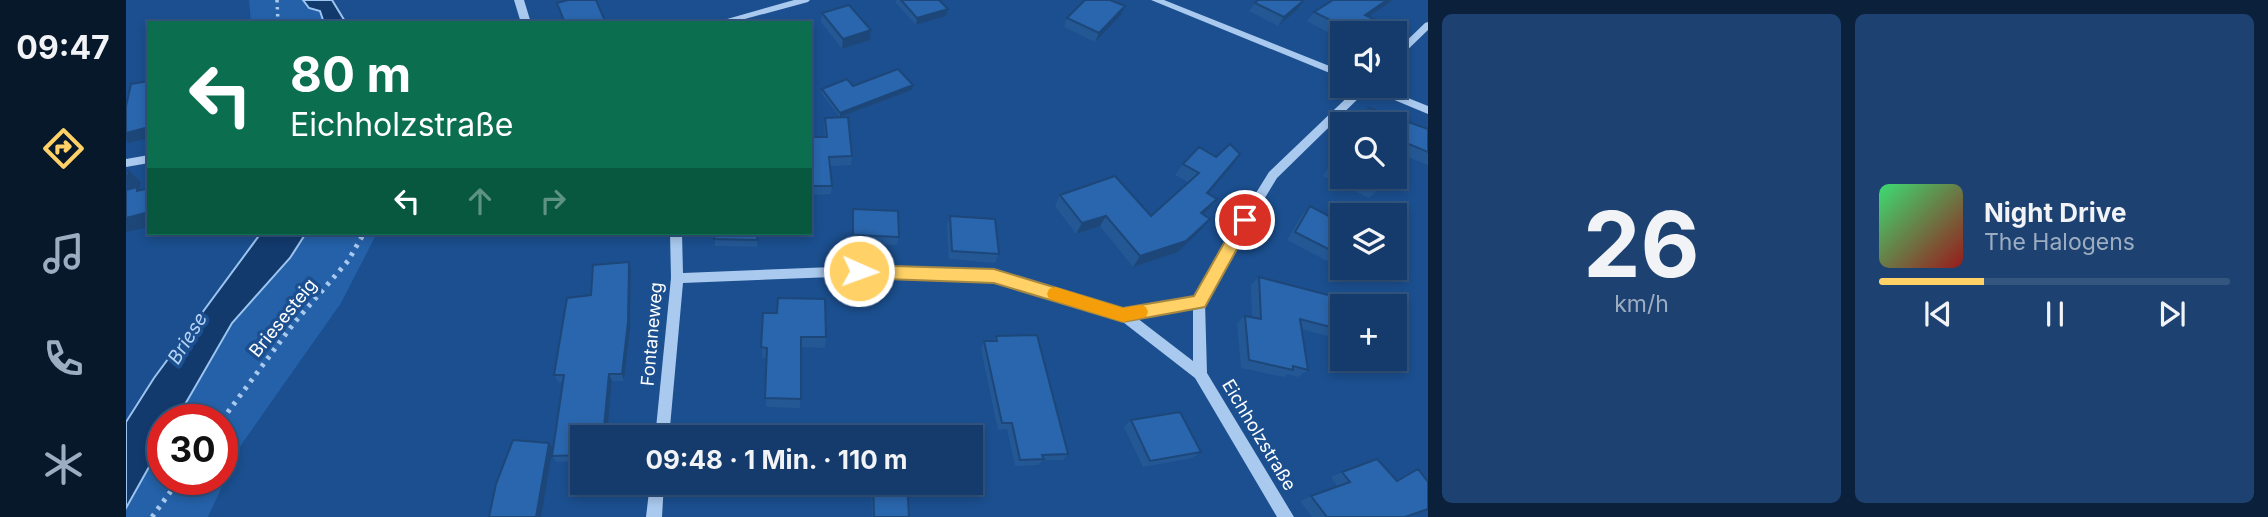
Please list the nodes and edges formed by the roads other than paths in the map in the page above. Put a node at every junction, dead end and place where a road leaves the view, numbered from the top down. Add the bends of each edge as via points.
1 (519, 0) edge
2 (805, 0) edge
3 (1156, 0) edge
4 (525, 21) edge
5 (726, 21) edge
6 (1428, 25) edge
7 (1407, 45) edge
8 (1330, 70) edge
9 (1354, 98) edge
10 (1398, 98) edge
11 (1428, 110) edge
12 (147, 159) edge
13 (126, 163) edge
14 (676, 235) edge
15 (677, 278) junction
16 (1199, 302) junction
17 (1123, 315) junction
18 (1199, 374) junction
19 (663, 425) edge
20 (656, 495) edge
21 (654, 517) edge
22 (1286, 517) edge

1 - 4 street
2 - 5 street
3 - 8 street
6 - 7 street
9 - 16 street, Eichholzstraße via 1273,175
10 - 11 street
12 - 13 street
14 - 15 street, Fontaneweg
15 - 17 street, Eichholzstraße via 859,271 994,276
15 - 19 street, Fontaneweg
16 - 17 street, Eichholzstraße
16 - 18 street, Eichholzstraße
17 - 18 street, Eichholzstraße
18 - 22 street, Eichholzstraße
20 - 21 street

